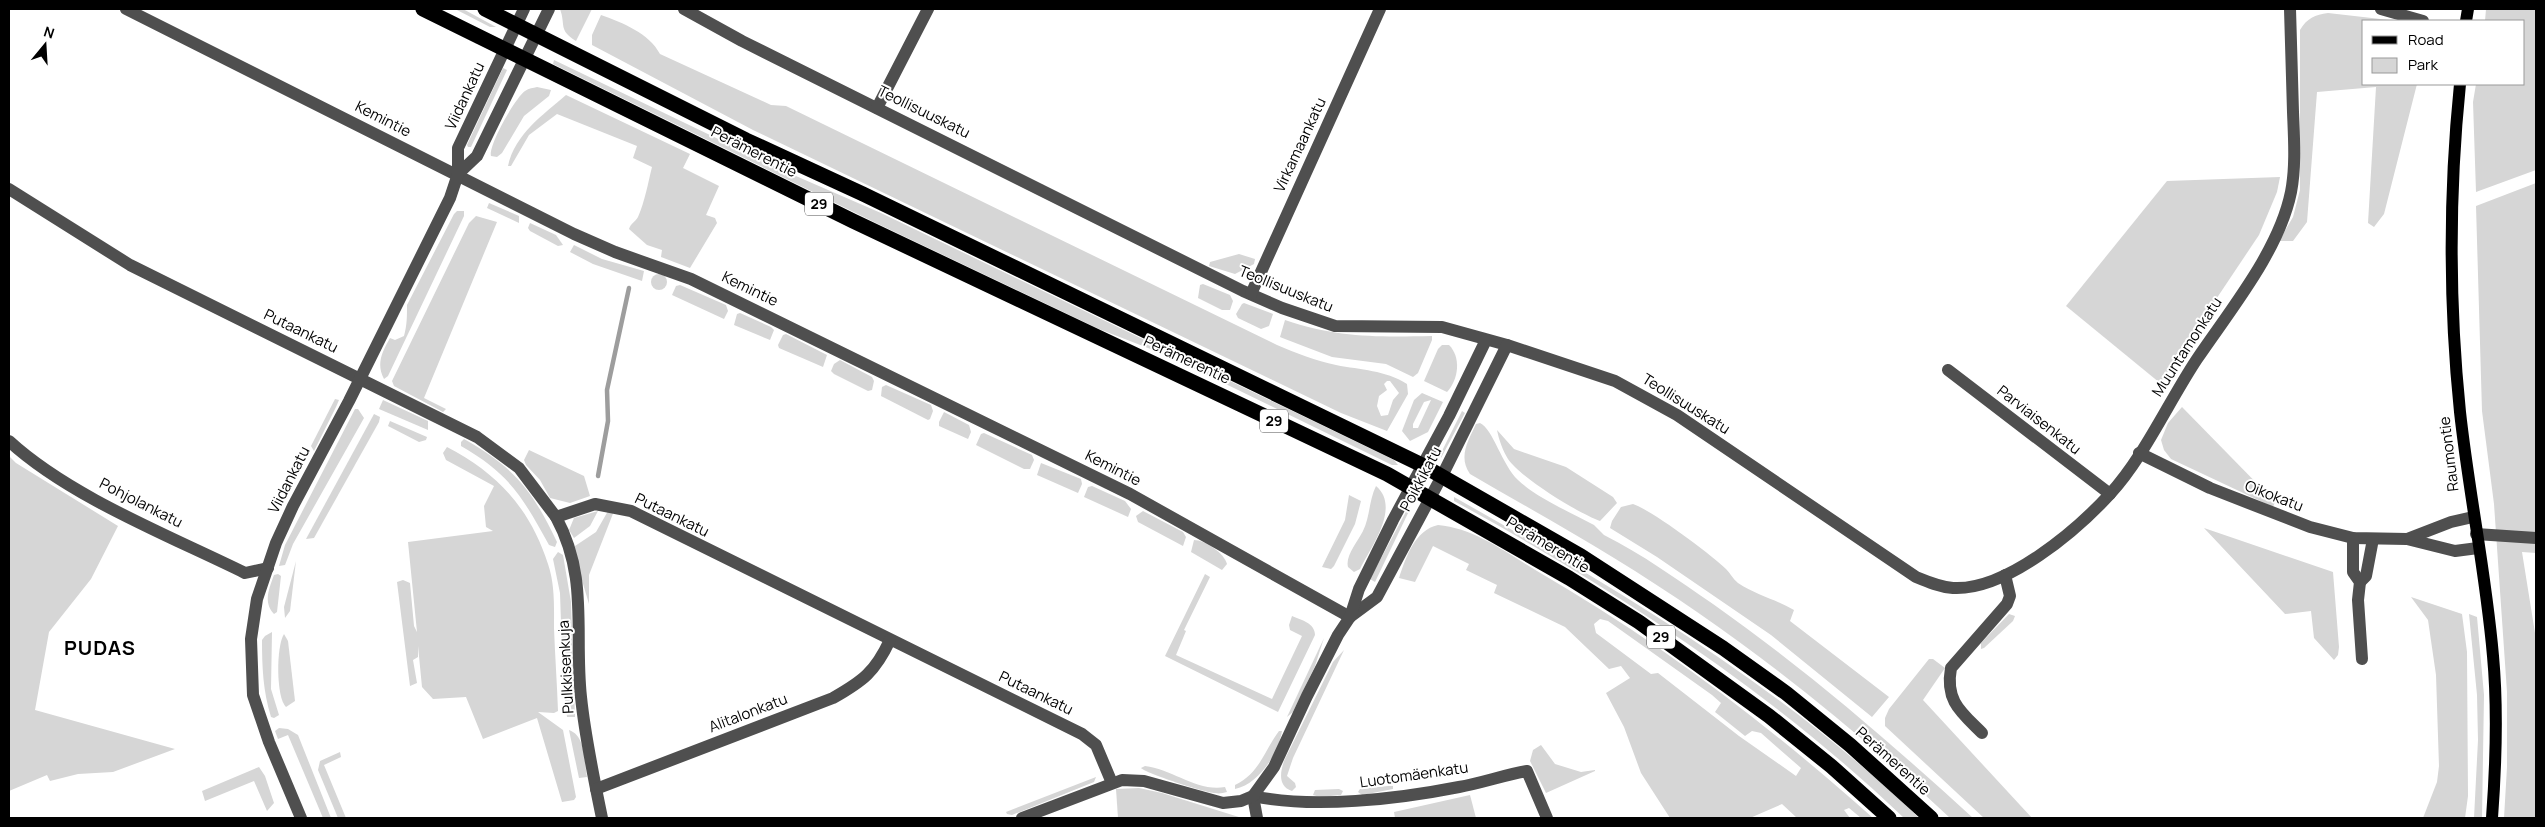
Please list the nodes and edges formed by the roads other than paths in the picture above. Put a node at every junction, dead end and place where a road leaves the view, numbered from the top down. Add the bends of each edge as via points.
1 (126, 9) edge
2 (423, 9) edge
3 (485, 9) edge
4 (524, 9) edge
5 (548, 9) edge
6 (684, 9) edge
7 (928, 9) edge
8 (1380, 9) edge
9 (2290, 9) edge
10 (2382, 9) edge
11 (2420, 20) edge
12 (511, 36) junction
13 (531, 46) junction
14 (2460, 85) edge
15 (877, 108) junction
16 (458, 174) junction
17 (9, 189) edge
18 (1251, 294) junction
19 (1486, 340) junction
20 (1507, 345) junction
21 (1948, 370) dead end
22 (360, 379) junction
23 (9, 441) edge
24 (2138, 454) junction
25 (1422, 465) junction
26 (1442, 476) junction
27 (1410, 488) junction
28 (2110, 494) junction
29 (1429, 499) junction
30 (556, 517) junction
31 (2473, 517) junction
32 (2476, 534) junction
33 (2353, 538) junction
34 (2536, 538) edge
35 (2407, 539) junction
36 (2373, 540) junction
37 (2478, 548) junction
38 (268, 568) junction
39 (2004, 575) junction
40 (2360, 582) junction
41 (1934, 584) joint
42 (1350, 617) junction
43 (890, 640) junction
44 (2362, 659) dead end
45 (1982, 733) dead end
46 (1112, 783) junction
47 (596, 789) junction
48 (1253, 796) junction
49 (301, 818) edge
50 (602, 818) edge
51 (1022, 818) edge
52 (1257, 818) edge
53 (1547, 818) edge
54 (1889, 818) edge
55 (1931, 818) edge
56 (2492, 818) edge

1 - 16 street, Kemintie
2 - 12 highway, Perämerentie / 29
3 - 12 highway, Perämerentie / 29
4 - 12 street, Viidankatu
5 - 13 street, Viidankatu
6 - 15 street, Teollisuuskatu
7 - 15 street
8 - 18 street, Virkamaankatu
9 - 24 street, Muuntamonkatu via 2294,148 2291,192 2283,216 2276,236 2259,265
10 - 11 street
12 - 13 highway, Perämerentie / 29
12 - 13 highway, Perämerentie / 29
12 - 16 street, Viidankatu via 458,148
13 - 16 street, Viidankatu via 477,156
13 - 25 highway, Perämerentie / 29 via 872,198
13 - 27 highway, Perämerentie / 29 via 853,221 1387,474
14 - 31 main road, Raumontie via 2454,179 2453,321
15 - 18 street, Teollisuuskatu
16 - 22 street, Viidankatu via 450,198
16 - 42 street, Kemintie via 602,247 691,279 1114,486
17 - 22 street, Putaankatu via 130,265
18 - 19 street, Teollisuuskatu via 1336,326 1442,327
19 - 20 street, Teollisuuskatu
19 - 25 street, Poikkikatu
20 - 26 street, Poikkikatu
20 - 41 street, Teollisuuskatu via 1615,381 1641,394 1700,430 1916,577
21 - 28 street, Parviaisenkatu
22 - 30 street, Putaankatu via 499,451 519,468
22 - 38 street, Viidankatu via 293,506
23 - 38 street, Pohjolankatu via 22,453 95,500 245,572
24 - 28 street, Muuntamonkatu
24 - 33 street, Oikokatu via 2271,513
25 - 26 highway, Perämerentie / 29
25 - 27 street, Poikkikatu
26 - 29 street, Poikkikatu
26 - 55 highway, Perämerentie / 29 via 1581,556 1723,648 1850,745
27 - 29 highway, Perämerentie / 29
27 - 42 street, Poikkikatu via 1359,589
28 - 39 street, Muuntamonkatu via 2068,535
29 - 42 street, Poikkikatu via 1377,597
29 - 54 highway, Perämerentie / 29 via 1514,545 1639,622 1769,716
30 - 43 street, Putaankatu via 595,504 631,511
30 - 47 street, Pulkkisenkuja via 574,570 580,618 581,697
31 - 32 main road, Raumontie
31 - 35 street, Oikokatu via 2450,522
32 - 34 street
32 - 37 main road, Raumontie
33 - 36 street, Oikokatu
33 - 40 street via 2353,572
35 - 36 street, Oikokatu
35 - 37 street, Oikokatu via 2455,551
36 - 40 street via 2366,576
37 - 56 main road, Raumontie via 2486,591 2495,685
38 - 49 street, Viidankatu via 257,600 251,639 253,694
39 - 41 street, Muuntamonkatu via 1972,586 1954,588
39 - 45 street via 2010,596 2007,604 1952,668 1949,680 1953,701
40 - 44 street
42 - 48 street, Poikkikatu via 1307,696 1274,767
43 - 46 street, Putaankatu via 1082,734 1096,745
43 - 47 street, Alitalonkatu via 871,672 860,683 833,698
46 - 48 street via 1144,781 1223,803
46 - 51 street
47 - 50 street, Pulkkisenkuja
48 - 52 street
48 - 53 street, Luotomäenkatu via 1296,801 1396,797 1527,772

